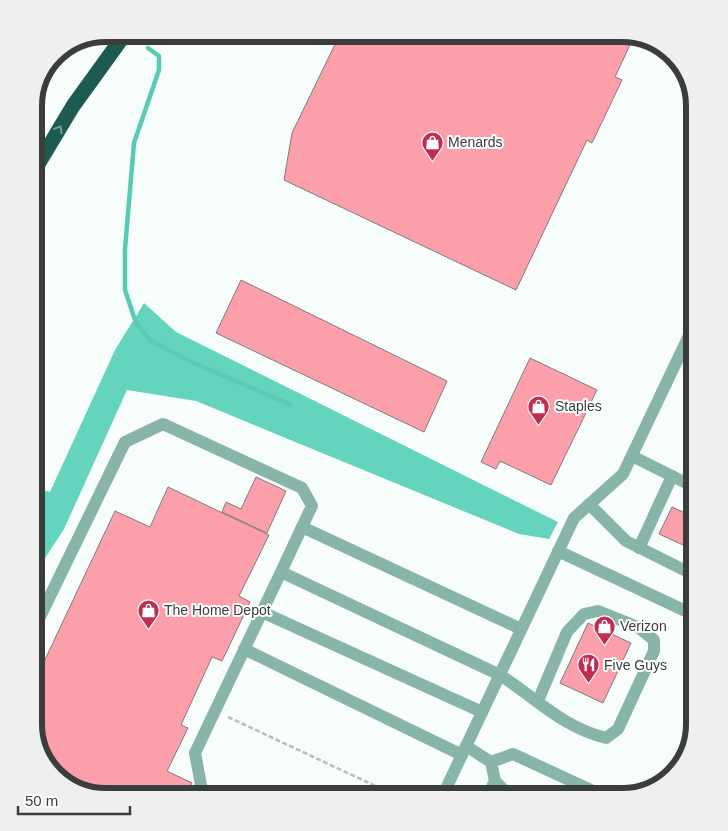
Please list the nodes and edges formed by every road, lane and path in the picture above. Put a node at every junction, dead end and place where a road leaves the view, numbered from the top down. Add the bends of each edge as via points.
1 (120, 42) edge
2 (43, 156) edge
3 (686, 342) edge
4 (632, 456) junction
5 (672, 476) junction
6 (686, 483) edge
7 (589, 504) junction
8 (302, 527) junction
9 (639, 548) junction
10 (558, 551) junction
11 (686, 571) edge
12 (281, 572) junction
13 (686, 611) edge
14 (42, 612) edge
15 (262, 612) junction
16 (521, 629) junction
17 (244, 649) junction
18 (500, 675) junction
19 (538, 701) junction
20 (215, 711) junction
21 (482, 712) junction
22 (464, 750) junction
23 (491, 762) junction
24 (495, 781) junction
25 (200, 788) edge
26 (380, 788) edge
27 (446, 788) edge
28 (492, 788) edge
29 (502, 788) edge
30 (587, 788) edge

2 -> 1 highway via 73,106
3 - 4 lane
4 - 5 lane
4 - 7 lane via 623,474
5 - 6 lane
5 - 9 lane
7 - 9 lane via 626,541
7 - 10 lane via 574,518
8 - 12 lane
8 - 14 lane via 312,506 302,488 162,424 125,442
8 - 16 lane
9 - 11 lane
10 - 13 lane
10 - 16 lane
12 - 15 lane
12 - 18 lane
15 - 17 lane
15 - 21 lane
16 - 18 lane
17 - 20 lane
17 - 22 lane
18 - 19 lane
18 - 21 lane
19 - 19 lane via 556,718 585,733 606,738 618,729 654,651 654,640 638,628 598,611 584,614 567,632
20 - 25 lane via 195,753
20 - 26 path
21 - 22 lane
22 - 23 lane
22 - 27 lane
23 - 24 lane
23 - 30 lane via 513,754
24 - 28 lane
24 - 29 lane

